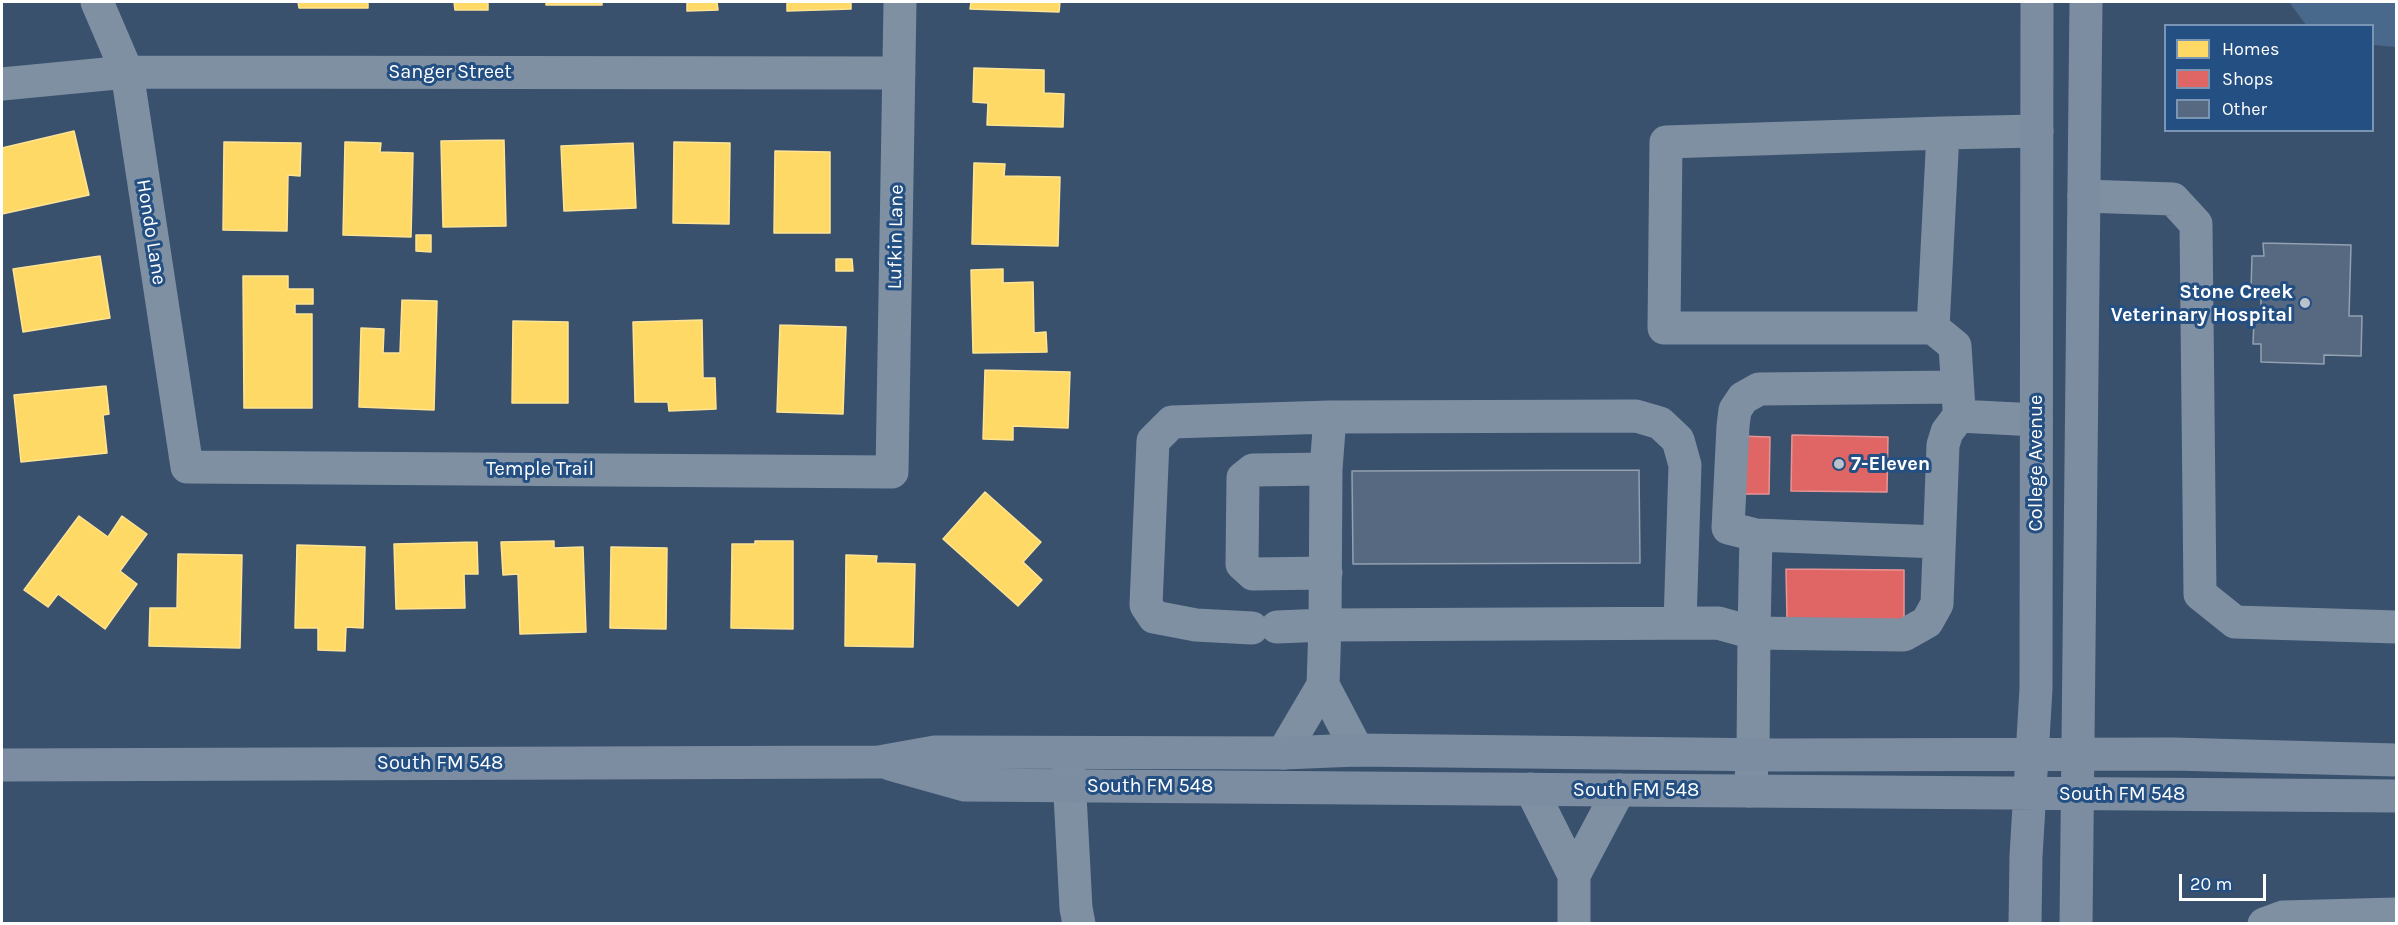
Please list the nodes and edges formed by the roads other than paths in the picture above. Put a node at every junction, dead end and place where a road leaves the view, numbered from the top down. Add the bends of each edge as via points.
1 (97, 2) edge
2 (900, 2) edge
3 (2037, 2) edge
4 (2086, 2) edge
5 (127, 72) junction
6 (899, 73) junction
7 (2, 84) edge
8 (2037, 131) junction
9 (1943, 133) junction
10 (2084, 196) junction
11 (1934, 328) junction
12 (1958, 402) junction
13 (1330, 417) junction
14 (2036, 420) junction
15 (188, 467) joint
16 (1326, 469) junction
17 (892, 472) joint
18 (1756, 534) junction
19 (1939, 542) junction
20 (1326, 573) junction
21 (1680, 623) junction
22 (1326, 625) junction
23 (2397, 627) edge
24 (1754, 633) junction
25 (1323, 685) junction
26 (1357, 750) junction
27 (1068, 752) junction
28 (1283, 753) junction
29 (1753, 754) junction
30 (2032, 754) junction
31 (2077, 754) junction
32 (2397, 760) edge
33 (879, 762) junction
34 (2, 765) edge
35 (1069, 786) junction
36 (1531, 789) junction
37 (1619, 790) junction
38 (1750, 791) junction
39 (2030, 793) junction
40 (2077, 794) junction
41 (2397, 796) edge
42 (1574, 875) junction
43 (2397, 914) edge
44 (1079, 924) edge
45 (1574, 924) edge
46 (2025, 924) edge
47 (2076, 924) edge
48 (2264, 924) edge

1 - 5 street, Hondo Lane
2 - 6 street, Lufkin Lane
3 - 8 main road, College Avenue
4 - 10 main road
5 - 6 street, Sanger Street
5 - 7 street, Sanger Street
5 - 15 street, Hondo Lane
6 - 17 street, Lufkin Lane
8 - 9 street
8 - 14 main road, College Avenue
9 - 11 street
9 - 11 street via 1666,142 1664,328
10 - 23 street via 2173,199 2196,224 2200,594 2235,621
10 - 31 main road
11 - 12 street via 1955,346
12 - 14 street
12 - 18 street via 1759,389 1743,398 1735,410 1733,426 1728,528
12 - 19 street via 1943,445
13 - 16 street
13 - 21 street via 1636,416 1660,423 1678,440 1685,465
13 - 22 street via 1172,422 1153,441 1146,604 1154,617 1196,625
14 - 30 main road, College Avenue via 2036,688
15 - 17 street, Temple Trail
16 - 20 street
16 - 20 street via 1253,470 1243,478 1242,564 1253,574
18 - 19 street
18 - 24 street
19 - 24 street via 1937,604 1927,622 1904,634
20 - 22 street
21 - 22 street
21 - 24 street via 1718,624
22 - 25 street
24 - 29 street
25 - 26 street
25 - 28 street
26 - 28 main road, South FM 548
26 - 29 main road, South FM 548
27 - 28 main road, South FM 548
27 - 33 main road, South FM 548 via 935,752
27 - 35 street
29 - 30 main road, South FM 548
29 - 38 street
30 - 31 main road, South FM 548
30 - 39 main road, College Avenue
31 - 32 main road, South FM 548
31 - 40 main road
33 - 34 main road, South FM 548
33 - 35 main road, South FM 548 via 965,785
35 - 36 main road, South FM 548
35 - 44 street
36 - 37 main road, South FM 548
36 - 42 street
37 - 38 main road, South FM 548
37 - 42 street
38 - 39 main road, South FM 548
39 - 40 main road, South FM 548
39 - 46 main road, College Avenue
40 - 41 main road, South FM 548
40 - 47 main road
42 - 45 street
43 - 48 street via 2283,917

